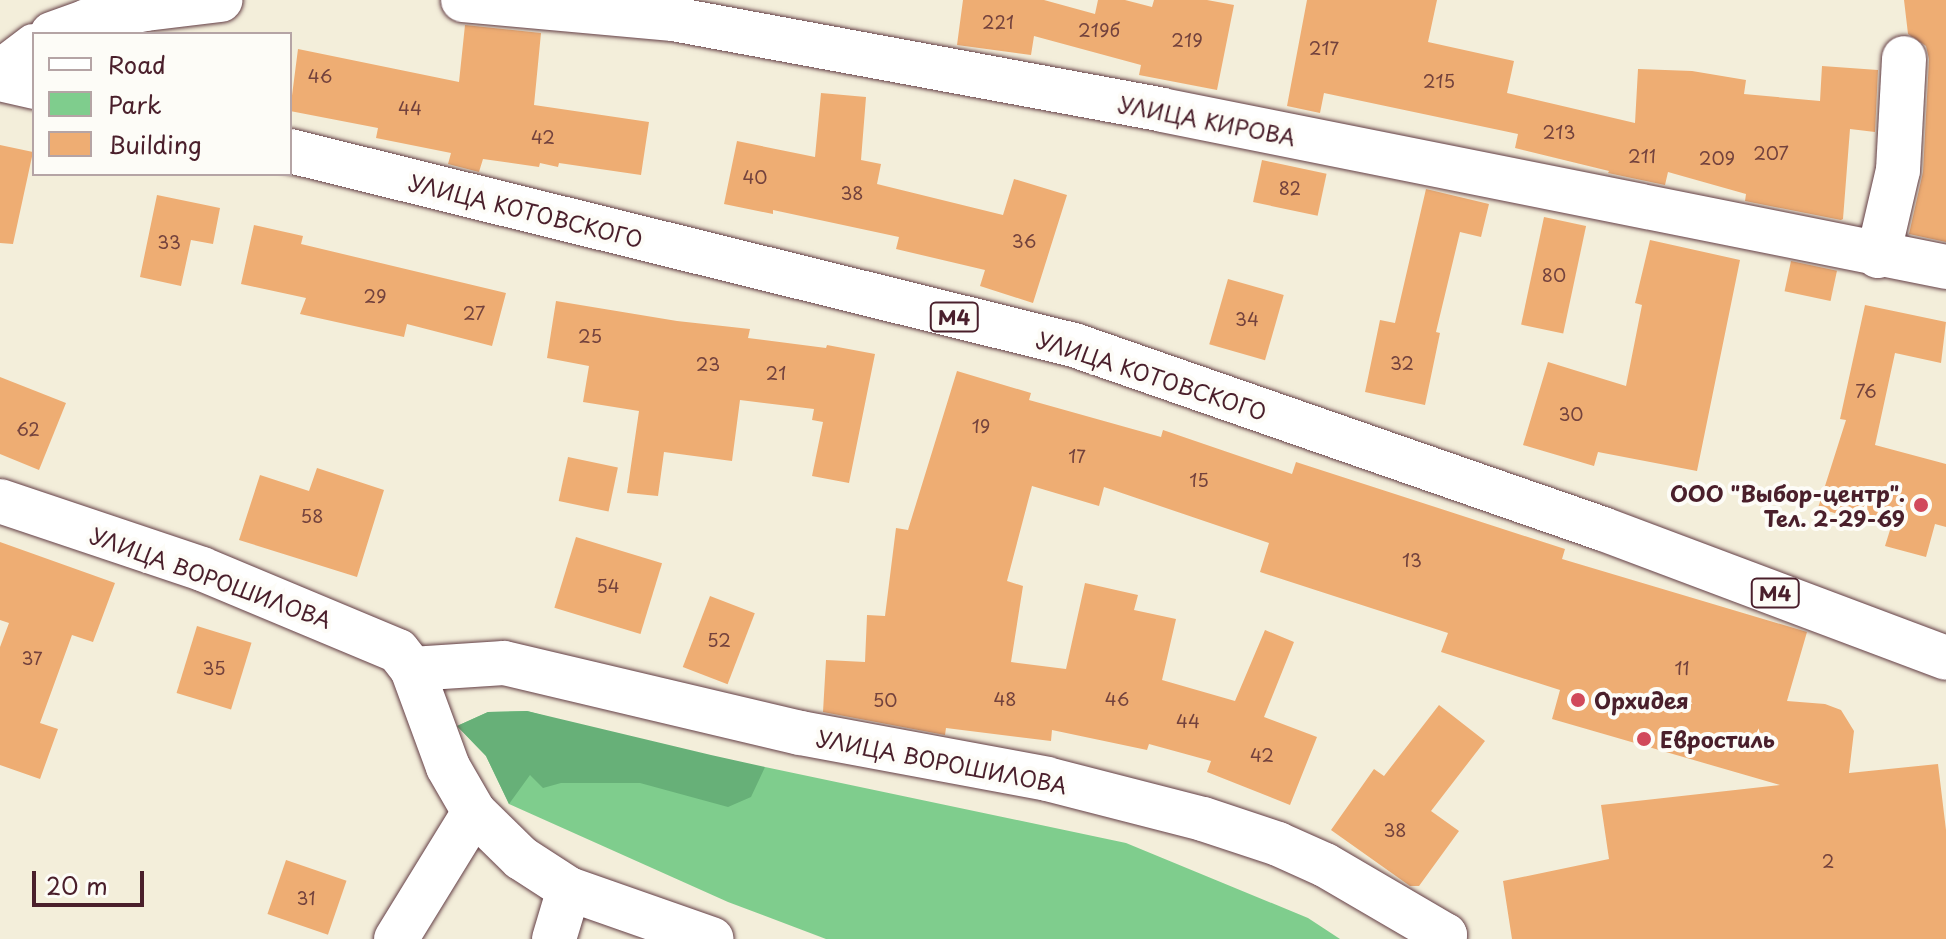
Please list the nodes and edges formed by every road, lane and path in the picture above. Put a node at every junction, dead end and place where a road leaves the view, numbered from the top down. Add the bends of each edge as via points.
1 (220, 0) edge
2 (463, 0) edge
3 (57, 32) edge
4 (32, 48) edge
5 (1904, 58) dead end
6 (0, 72) edge
7 (0, 79) edge
8 (32, 87) edge
9 (292, 151) edge
10 (1878, 256) junction
11 (1946, 267) edge
12 (0, 501) edge
13 (1946, 658) edge
14 (412, 669) junction
15 (474, 812) junction
16 (569, 889) junction
17 (396, 939) edge
18 (554, 939) edge
19 (712, 939) edge
20 (1444, 939) edge

1 - 3 main road via 146,9
2 - 10 main road, УЛИЦА КИРОВА via 673,19 1162,110
4 - 6 main road
5 - 10 main road via 1898,170
7 - 8 main road
9 - 13 main road, УЛИЦА КОТОВСКОГО / M4 via 1074,345 1603,529
10 - 11 main road, УЛИЦА КИРОВА
12 - 14 main road, УЛИЦА ВОРОШИЛОВА via 202,569 378,640 398,651
14 - 15 main road, УЛИЦА ВОРОШИЛОВА via 448,767
14 - 20 main road, УЛИЦА ВОРОШИЛОВА via 504,663 800,733 1047,779 1203,819 1325,865
15 - 16 main road, УЛИЦА ВОРОШИЛОВА via 521,858
15 - 17 main road
16 - 18 main road
16 - 19 main road, УЛИЦА ВОРОШИЛОВА

